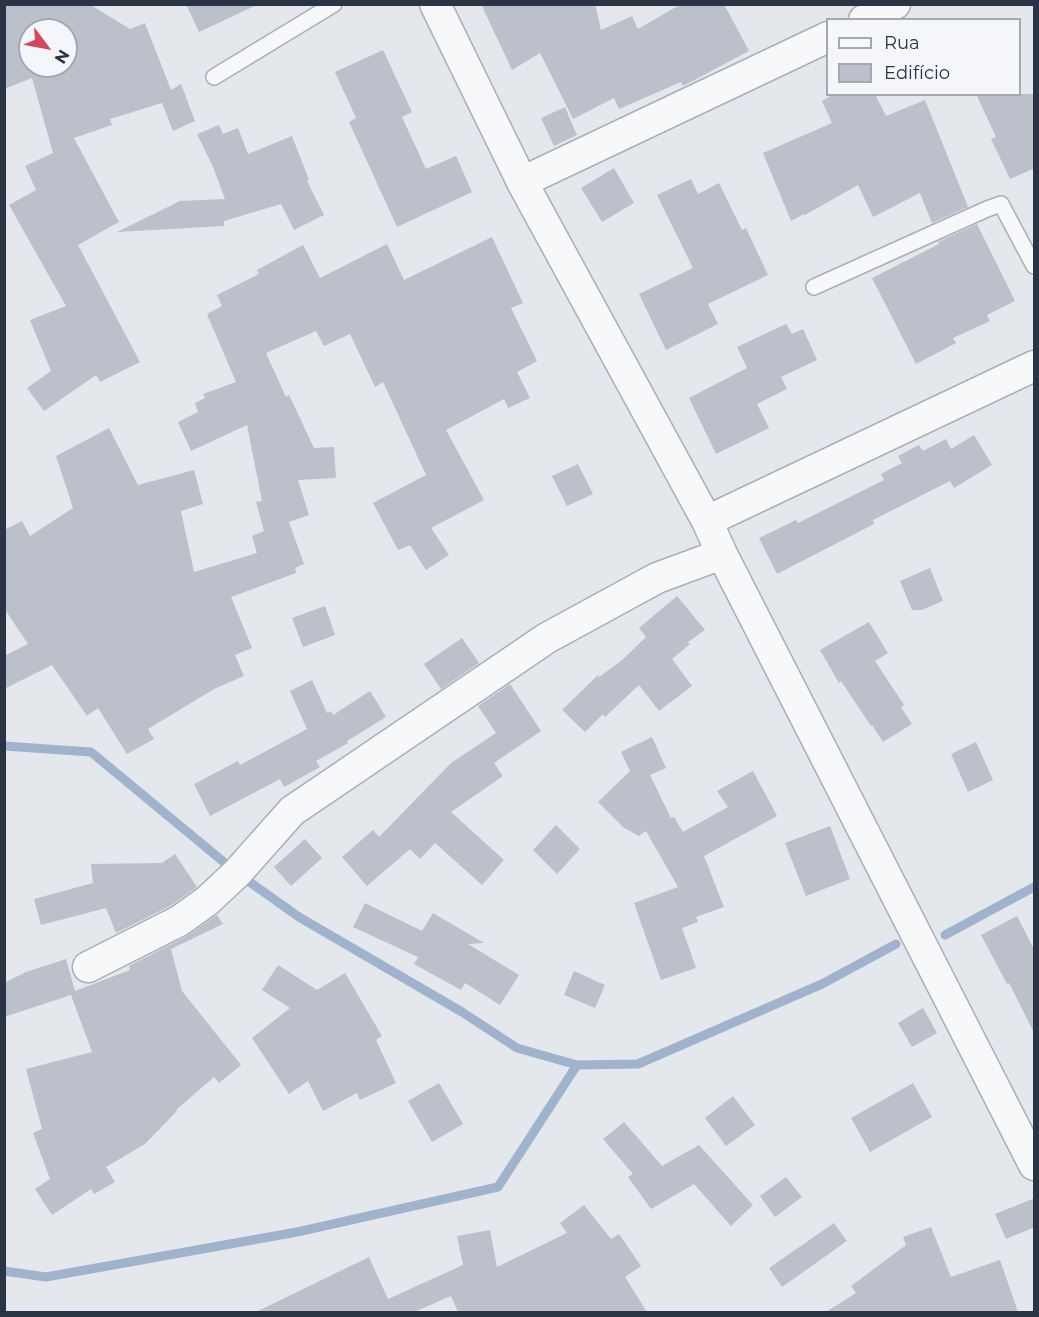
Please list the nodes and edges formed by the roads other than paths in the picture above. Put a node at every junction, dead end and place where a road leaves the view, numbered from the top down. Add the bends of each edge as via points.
1 (334, 4) edge
2 (435, 4) edge
3 (895, 4) edge
4 (868, 18) edge
5 (826, 38) edge
6 (214, 77) dead end
7 (522, 182) junction
8 (1035, 266) edge
9 (814, 287) dead end
10 (1035, 366) edge
11 (707, 521) junction
12 (722, 555) junction
13 (88, 967) dead end
14 (1035, 1165) edge

1 - 6 lane
2 - 7 street
3 - 4 street
5 - 7 street
7 - 11 street
8 - 9 lane via 1001,204
10 - 11 street
11 - 12 street
12 - 13 street via 657,578 547,638 292,811 207,901 179,921
12 - 14 street

